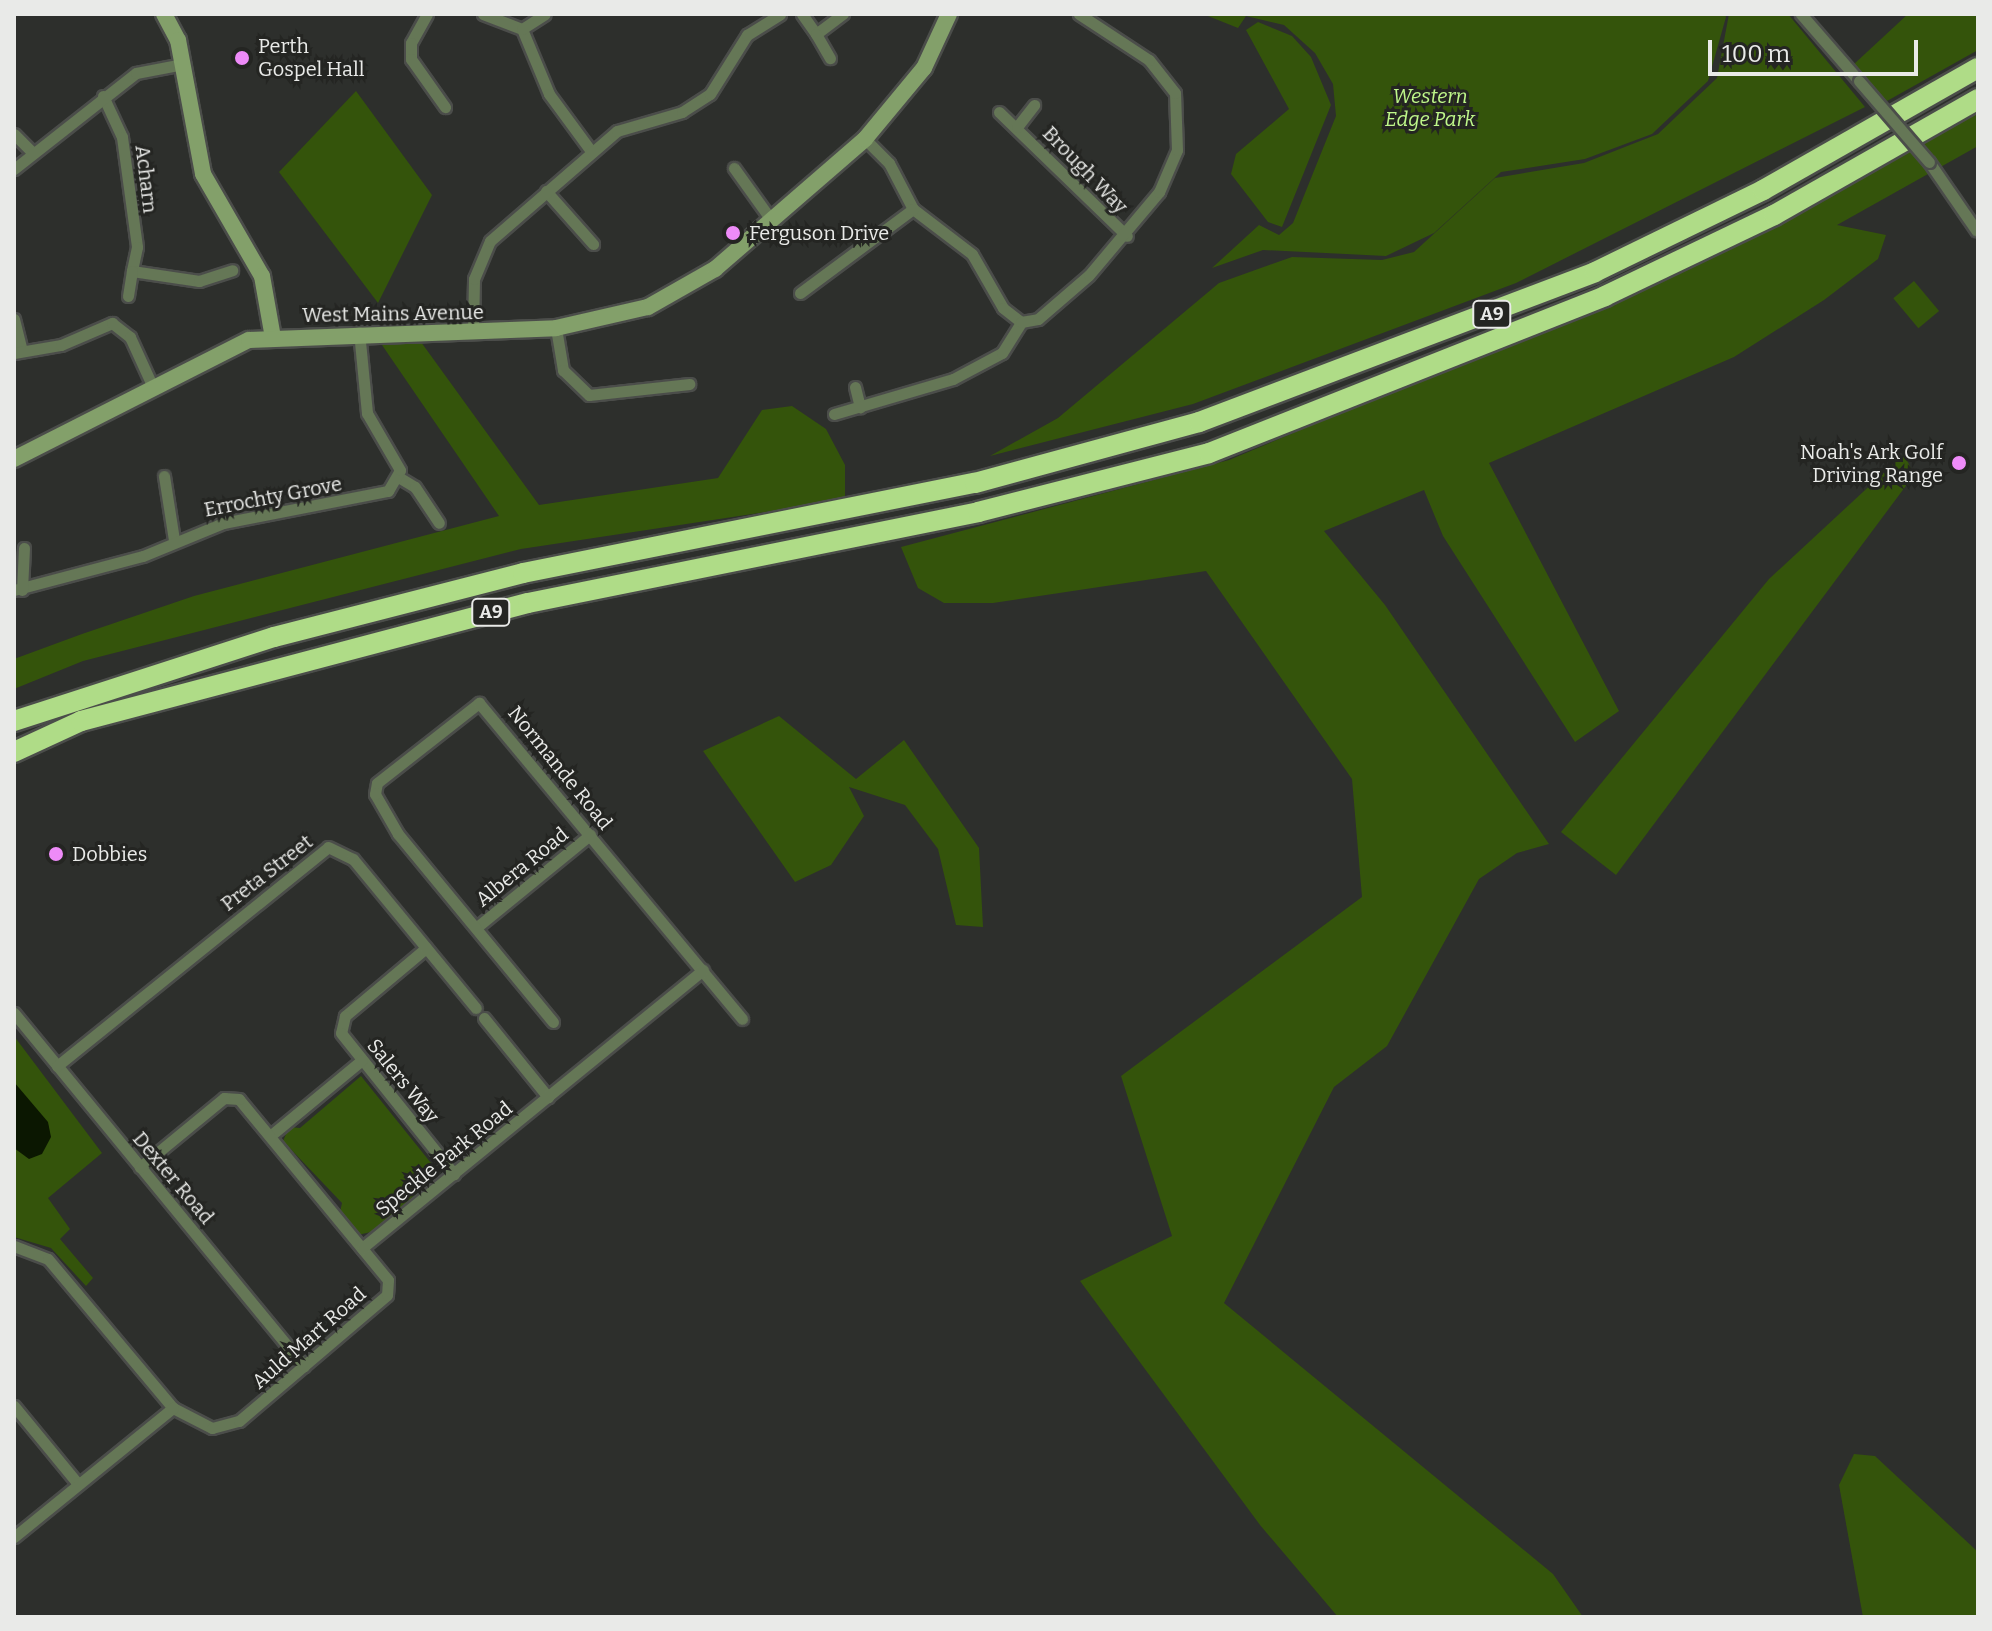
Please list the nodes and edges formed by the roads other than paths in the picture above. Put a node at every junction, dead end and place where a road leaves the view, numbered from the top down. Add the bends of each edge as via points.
1 (164, 14) edge
2 (427, 14) edge
3 (483, 14) edge
4 (545, 14) edge
5 (780, 14) edge
6 (802, 14) edge
7 (843, 14) edge
8 (949, 14) edge
9 (1079, 14) edge
10 (1801, 14) edge
11 (522, 29) junction
12 (816, 34) junction
13 (830, 58) dead end
14 (183, 64) junction
15 (1978, 68) edge
16 (103, 96) junction
17 (1978, 99) edge
18 (1034, 105) dead end
19 (445, 107) dead end
20 (999, 112) dead end
21 (1017, 127) junction
22 (14, 134) edge
23 (865, 139) junction
24 (591, 151) junction
25 (33, 153) junction
26 (734, 168) dead end
27 (14, 169) edge
28 (546, 191) junction
29 (913, 209) junction
30 (772, 221) junction
31 (1976, 230) dead end
32 (1127, 236) junction
33 (593, 244) dead end
34 (232, 270) dead end
35 (132, 271) junction
36 (800, 293) dead end
37 (128, 296) dead end
38 (14, 319) edge
39 (1021, 322) junction
40 (556, 328) junction
41 (359, 332) junction
42 (473, 332) junction
43 (273, 338) junction
44 (18, 352) edge
45 (689, 384) dead end
46 (152, 385) junction
47 (855, 387) dead end
48 (860, 407) junction
49 (834, 414) dead end
50 (14, 459) edge
51 (164, 476) dead end
52 (400, 478) junction
53 (439, 523) dead end
54 (174, 540) junction
55 (24, 548) dead end
56 (18, 590) edge
57 (14, 721) edge
58 (14, 752) edge
59 (590, 835) junction
60 (477, 927) junction
61 (426, 948) junction
62 (703, 970) junction
63 (476, 1008) dead end
64 (14, 1013) edge
65 (484, 1018) dead end
66 (742, 1019) dead end
67 (553, 1022) dead end
68 (362, 1060) junction
69 (57, 1066) junction
70 (548, 1097) junction
71 (270, 1136) junction
72 (140, 1167) junction
73 (454, 1174) junction
74 (14, 1246) edge
75 (362, 1248) junction
76 (304, 1366) junction
77 (14, 1406) edge
78 (173, 1408) junction
79 (78, 1484) junction
80 (14, 1537) edge

1 - 14 street
2 - 19 street via 411,43 411,59
3 - 11 street
4 - 11 street
5 - 24 street via 747,35 721,81 697,104 633,123
6 - 12 street
7 - 12 street
8 - 23 street, West Mains Avenue via 924,68
9 - 32 street via 1156,65 1175,93 1179,127 1172,170
10 - 31 street, bridge via 1929,162
11 - 24 street via 549,94
12 - 13 street
14 - 16 street via 136,73
14 - 43 street via 203,174 262,276
15 - 57 highway, A9 via 1763,190 1595,272 1212,418 1003,477 523,573 274,637
16 - 25 street
16 - 35 street, Acharn via 122,137 137,247
17 - 58 highway, A9 via 1774,215 1605,296 1209,453 978,512 469,617 81,721
18 - 21 street, Brough Way
20 - 21 street, Brough Way
21 - 32 street, Brough Way
22 - 25 street
23 - 29 street via 889,163
23 - 30 street, West Mains Avenue
24 - 28 street
25 - 27 street
26 - 30 street
28 - 33 street
28 - 42 street via 490,241 474,279
29 - 36 street
29 - 39 street via 972,254 1003,308
30 - 40 street, West Mains Avenue via 715,269 648,307
32 - 39 street via 1038,319
34 - 35 street via 199,281
35 - 37 street, Acharn
38 - 44 street
39 - 48 street via 1002,353 976,368
40 - 42 street, West Mains Avenue
40 - 45 street via 563,370 589,395 602,399
41 - 42 street, West Mains Avenue
41 - 43 street, West Mains Avenue
41 - 52 street via 367,413 394,454
43 - 46 street, West Mains Avenue via 249,340
44 - 46 street via 61,345 112,323 130,337
46 - 50 street, West Mains Avenue
47 - 48 street
48 - 49 street
51 - 54 street
52 - 53 street via 415,487
52 - 54 street, Errochty Grove via 373,496 223,523
54 - 56 street, Errochty Grove
55 - 56 street
59 - 60 street, Albera Road
59 - 60 street, Normande Road via 489,707 468,706 377,783 375,794 398,834
59 - 62 street, Normande Road
60 - 67 street, Normande Road
61 - 63 street, Preta Street
61 - 68 street, Salers Way via 345,1016 341,1033
61 - 69 street, Preta Street via 350,856 328,847
62 - 66 street, Normande Road
62 - 70 street, Speckle Park Road
64 - 69 street, Dexter Road
65 - 70 street
68 - 71 street
68 - 73 street, Salers Way
69 - 72 street, Dexter Road
70 - 73 street, Speckle Park Road
71 - 72 street, Auld Mart Road via 239,1099 224,1098
71 - 75 street, Auld Mart Road
72 - 76 street, Dexter Road
73 - 75 street, Speckle Park Road
74 - 78 street, Auld Mart Road via 48,1259
75 - 76 street, Auld Mart Road via 388,1280 387,1295
76 - 78 street, Auld Mart Road via 239,1421 212,1428
77 - 79 street
78 - 79 street
79 - 80 street

